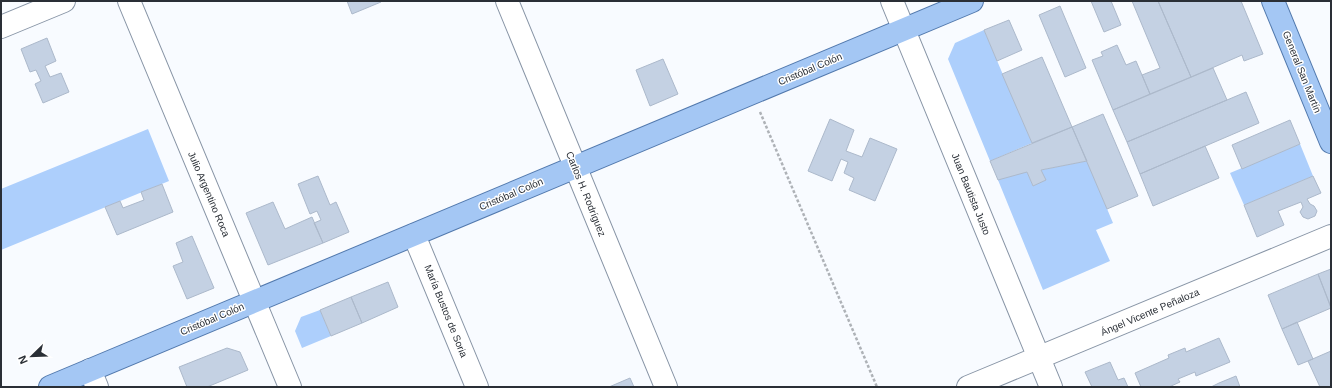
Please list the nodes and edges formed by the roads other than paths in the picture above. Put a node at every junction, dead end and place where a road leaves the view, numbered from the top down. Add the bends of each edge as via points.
1 (64, 1) edge
2 (129, 1) edge
3 (507, 1) edge
4 (892, 1) edge
5 (972, 1) edge
6 (1273, 1) edge
7 (1, 27) edge
8 (904, 30) junction
9 (1331, 142) edge
10 (575, 167) junction
11 (414, 234) junction
12 (1331, 236) edge
13 (254, 302) junction
14 (1039, 358) junction
15 (93, 379) edge
16 (50, 387) edge
17 (290, 387) edge
18 (477, 387) edge
19 (666, 387) edge
20 (968, 387) edge
21 (1051, 387) edge

1 - 7 street
2 - 13 street, Julio Argentino Roca
3 - 10 street, Carlos H. Rodríguez
4 - 8 street, Juan Bautista Justo
5 - 8 main road, Cristóbal Colón
6 - 9 main road, General San Martín
8 - 10 main road, Cristóbal Colón
8 - 14 street, Juan Bautista Justo
10 - 11 main road, Cristóbal Colón
10 - 19 street, Carlos H. Rodríguez
11 - 13 main road, Cristóbal Colón
11 - 18 street, María Bustos de Soria
12 - 14 street, Ángel Vicente Peñaloza
13 - 15 main road, Cristóbal Colón
13 - 17 street, Julio Argentino Roca
14 - 20 street, Ángel Vicente Peñaloza
14 - 21 street, Juan Bautista Justo
15 - 16 main road, Cristóbal Colón

